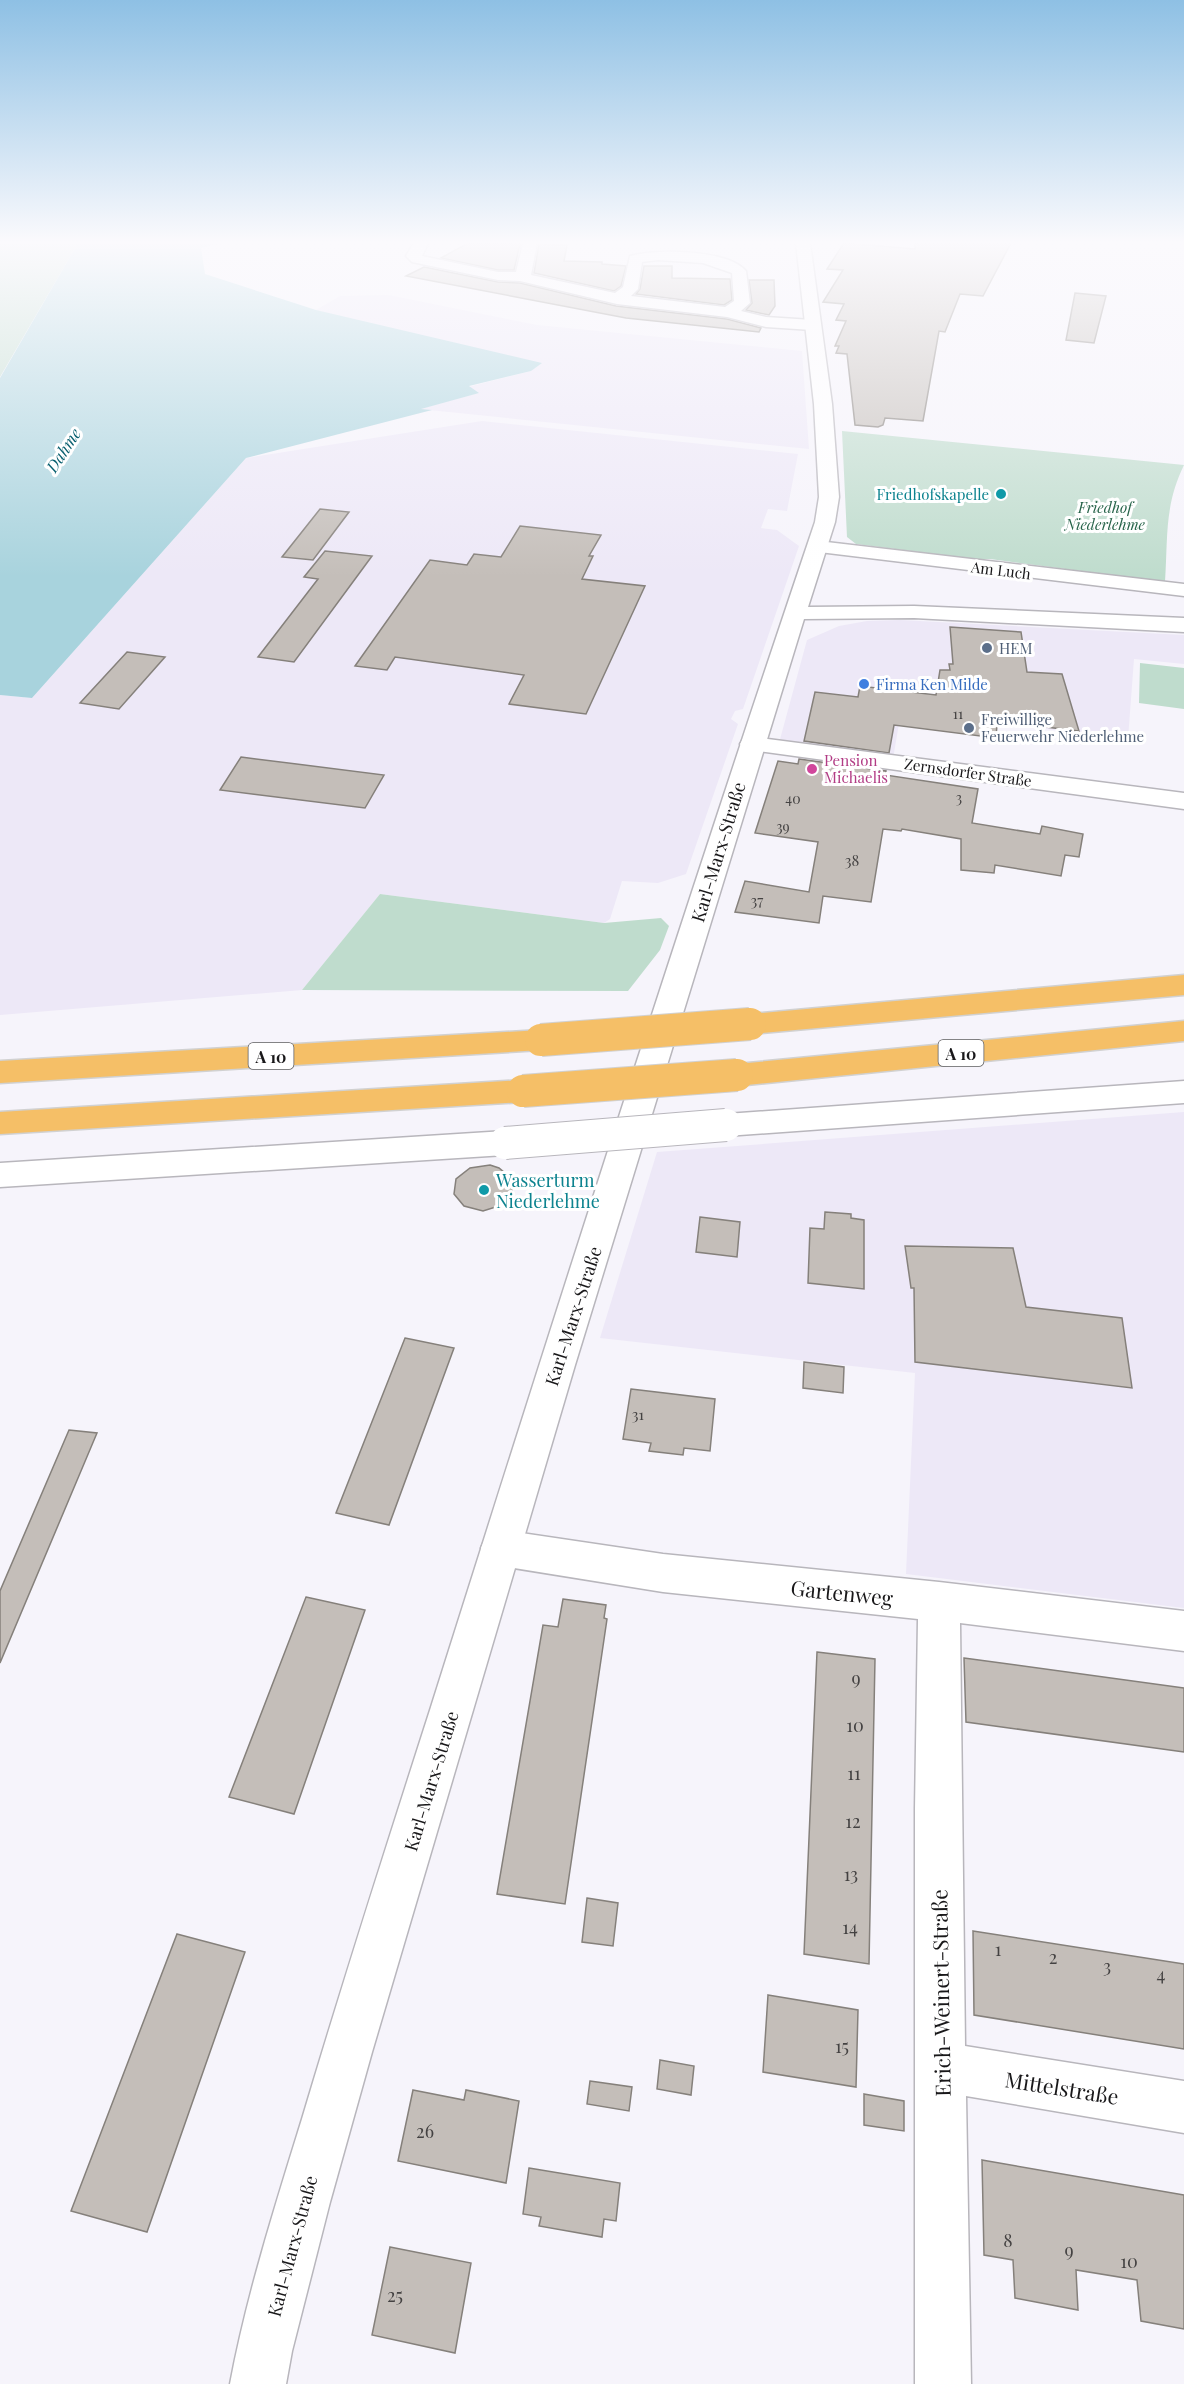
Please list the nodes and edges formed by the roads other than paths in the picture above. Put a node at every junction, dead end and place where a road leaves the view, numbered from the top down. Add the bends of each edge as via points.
1 (816, 354) edge
2 (818, 547) junction
3 (1184, 590) edge
4 (799, 604) junction
5 (1184, 625) edge
6 (752, 744) junction
7 (1184, 801) edge
8 (1184, 985) edge
9 (1184, 1031) edge
10 (0, 1072) edge
11 (1184, 1092) edge
12 (0, 1123) edge
13 (0, 1175) edge
14 (501, 1548) junction
15 (939, 1601) junction
16 (1184, 1631) edge
17 (941, 2067) junction
18 (1184, 2107) edge
19 (258, 2384) edge
20 (944, 2384) edge

1 - 2 street, Karl-Marx-Straße via 829,497
2 - 3 street, Am Luch
2 - 4 street, Karl-Marx-Straße
4 - 5 street via 814,614 914,612
4 - 6 street, Karl-Marx-Straße
6 - 7 street, Zernsdorfer Straße
6 - 14 street, Karl-Marx-Straße
8 - 10 highway, A 10, bridge via 541,1040
9 - 12 highway, A 10, bridge via 737,1075
11 - 13 street, bridge via 505,1143
14 - 15 street, Gartenweg via 714,1579
14 - 19 street, Karl-Marx-Straße via 341,2074 294,2236
15 - 16 street, Gartenweg
15 - 17 street, Erich-Weinert-Straße
17 - 18 street, Mittelstraße
17 - 20 street, Erich-Weinert-Straße

